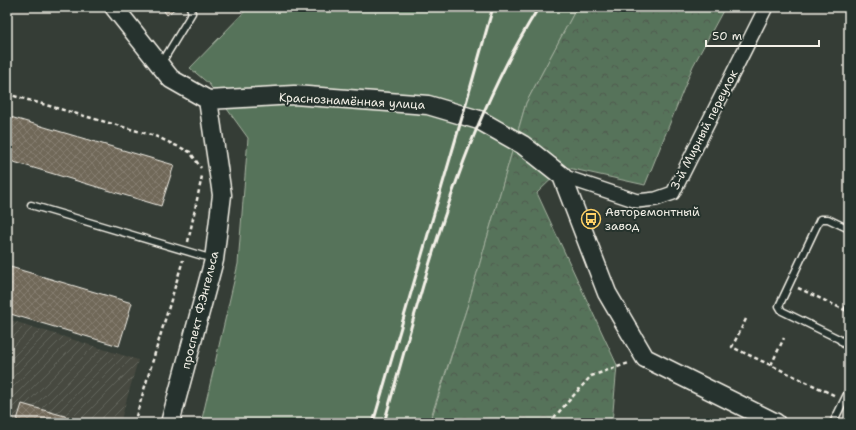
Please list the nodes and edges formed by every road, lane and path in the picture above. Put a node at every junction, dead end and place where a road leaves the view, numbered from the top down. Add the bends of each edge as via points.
1 (114, 7) edge
2 (190, 7) edge
3 (766, 7) edge
4 (160, 65) junction
5 (7, 94) edge
6 (208, 100) junction
7 (562, 176) junction
8 (31, 205) dead end
9 (849, 229) edge
10 (186, 251) junction
11 (214, 260) junction
12 (788, 283) junction
13 (849, 299) edge
14 (844, 310) junction
15 (849, 312) edge
16 (746, 319) dead end
17 (784, 338) dead end
18 (849, 349) edge
19 (645, 358) junction
20 (771, 365) junction
21 (849, 390) edge
22 (844, 400) junction
23 (134, 423) edge
24 (170, 423) edge
25 (549, 423) edge
26 (776, 423) edge
27 (833, 423) edge

1 - 4 street
2 - 4 lane via 192,13
3 - 7 street, 3-й Мирный переулок via 673,193 656,199 637,201
4 - 6 street via 171,79
5 - 10 path via 155,136 190,152 203,171
6 - 7 street, Краснознамённая улица via 294,95 428,105 479,120 523,145
6 - 11 street, проспект Ф.Энгельса via 222,195
7 - 19 street via 607,292
8 - 10 lane
9 - 12 lane via 828,219 820,219
10 - 11 lane
10 - 23 path
11 - 24 street, проспект Ф.Энгельса
12 - 14 path
12 - 18 lane via 779,303 780,310 839,339
13 - 14 path
14 - 15 path
16 - 20 path via 732,347
17 - 20 path
19 - 25 path via 591,376
19 - 26 street
20 - 22 path
21 - 22 lane
22 - 27 lane

